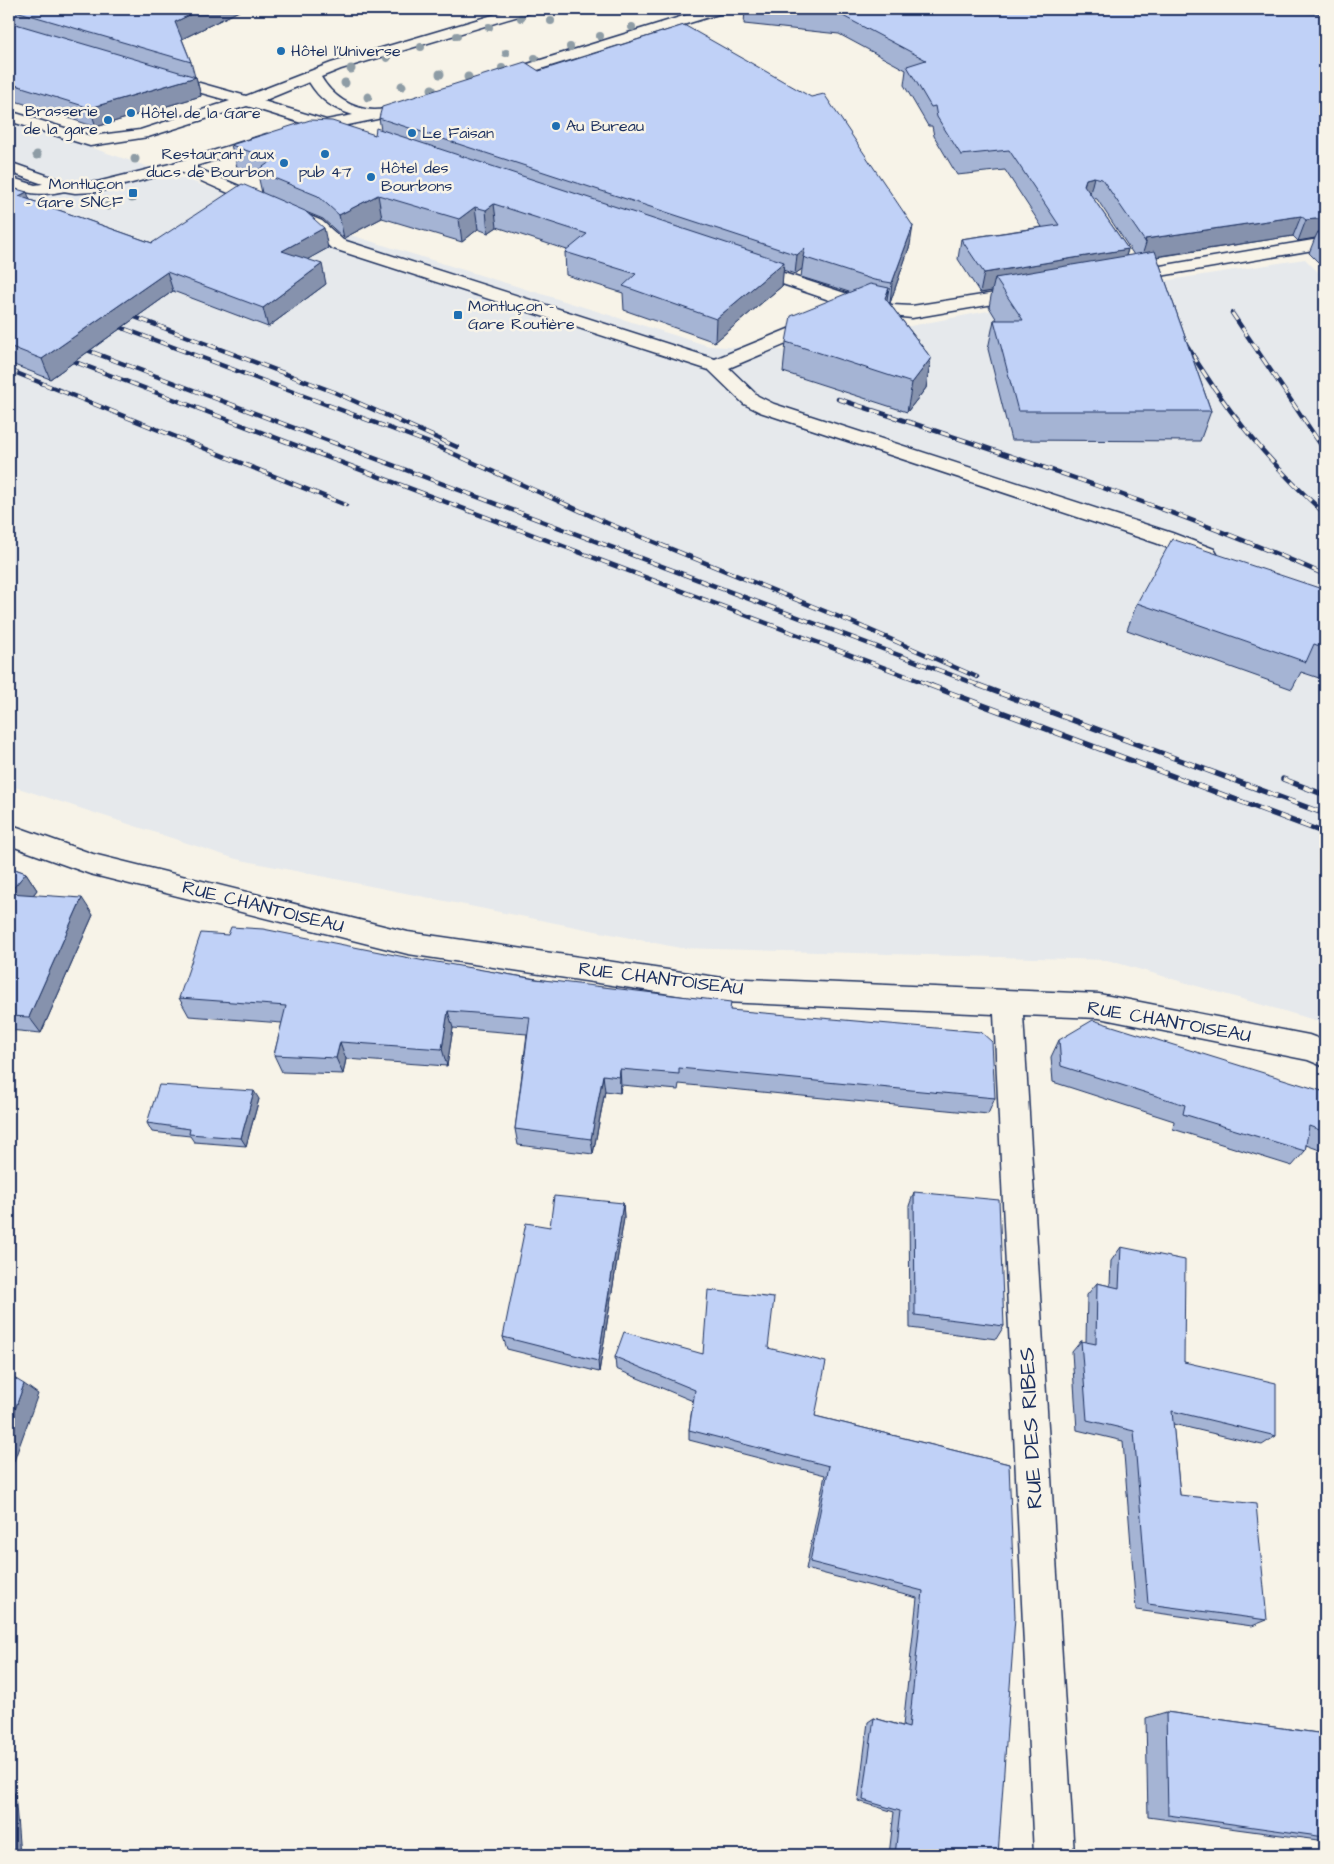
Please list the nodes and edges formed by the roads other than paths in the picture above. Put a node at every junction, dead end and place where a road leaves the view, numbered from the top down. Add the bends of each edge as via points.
1 (527, 9) edge
2 (720, 9) edge
3 (150, 74) edge
4 (312, 75) junction
5 (482, 83) edge
6 (434, 97) edge
7 (247, 101) junction
8 (376, 115) junction
9 (9, 116) edge
10 (323, 125) junction
11 (364, 138) edge
12 (180, 166) junction
13 (9, 167) edge
14 (9, 182) edge
15 (63, 186) junction
16 (34, 190) junction
17 (9, 193) edge
18 (1325, 243) edge
19 (732, 261) edge
20 (1107, 280) edge
21 (1049, 290) edge
22 (864, 305) junction
23 (716, 366) junction
24 (1228, 563) edge
25 (9, 834) edge
26 (1008, 1001) junction
27 (1325, 1054) edge
28 (1054, 1855) edge

1 - 4 street
2 - 5 street
3 - 7 street
4 - 7 street
4 - 8 street via 322,92 337,104
6 - 8 street
7 - 9 street via 142,134 90,141
7 - 10 street
8 - 10 street
10 - 11 street
10 - 12 street
12 - 15 street via 97,187
12 - 23 street via 316,226 337,244
13 - 15 street
14 - 16 street
15 - 16 street
16 - 17 street
18 - 20 street via 1132,268
19 - 22 street
21 - 22 street via 912,312
22 - 23 street
23 - 24 street via 750,400 767,408 1164,538
25 - 26 street, RUE CHANTOISEAU via 90,864 408,943 723,990
26 - 27 street, RUE CHANTOISEAU via 1099,1006 1309,1048
26 - 28 street, RUE DES RIBES

